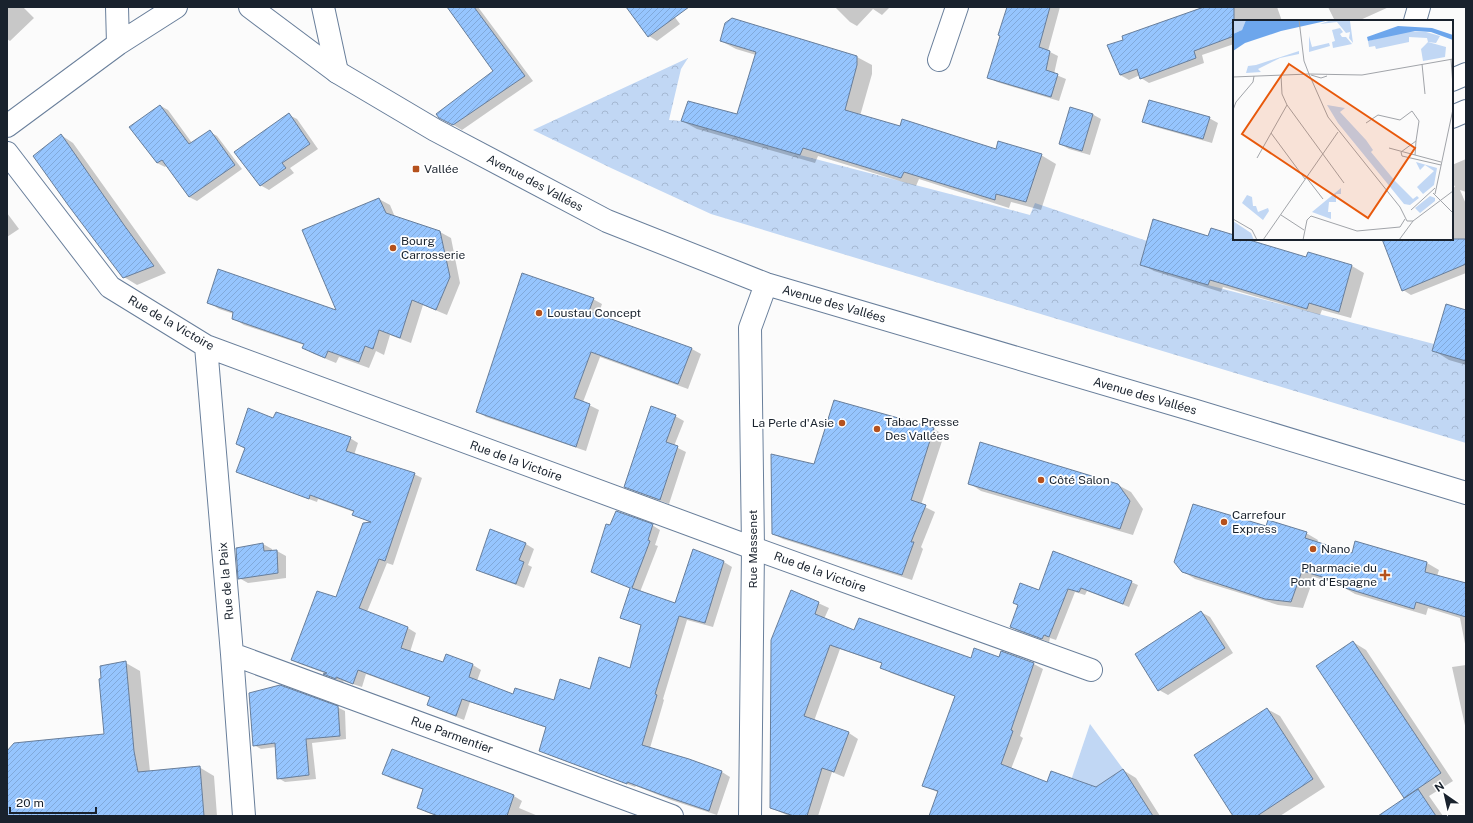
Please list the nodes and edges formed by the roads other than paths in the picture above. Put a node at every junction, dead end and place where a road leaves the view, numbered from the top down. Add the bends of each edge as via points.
1 (117, 7) edge
2 (176, 7) edge
3 (250, 7) edge
4 (323, 7) edge
5 (957, 7) edge
6 (1419, 7) edge
7 (1415, 20) edge
8 (118, 44) junction
9 (939, 60) dead end
10 (337, 72) junction
11 (1466, 74) edge
12 (1453, 80) edge
13 (1466, 112) edge
14 (1453, 117) edge
15 (7, 126) edge
16 (7, 153) edge
17 (766, 284) junction
18 (206, 346) junction
19 (1466, 493) edge
20 (753, 548) junction
21 (232, 654) junction
22 (1091, 670) dead end
23 (244, 816) edge
24 (672, 816) edge
25 (750, 816) edge

1 - 8 street
2 - 8 street
3 - 10 street, Avenue des Vallées
4 - 10 street
5 - 9 street
6 - 7 street
8 - 15 street
10 - 17 street, Avenue des Vallées via 436,130 607,221
11 - 12 street
13 - 14 street
16 - 18 street, Rue de la Victoire via 110,287
17 - 19 street, Avenue des Vallées
17 - 20 street, Rue Massenet via 750,328
18 - 20 street, Rue de la Victoire
18 - 21 street, Rue de la Paix
20 - 22 street, Rue de la Victoire
20 - 25 street, Rue Massenet
21 - 23 street, Rue de la Paix
21 - 24 street, Rue Parmentier

